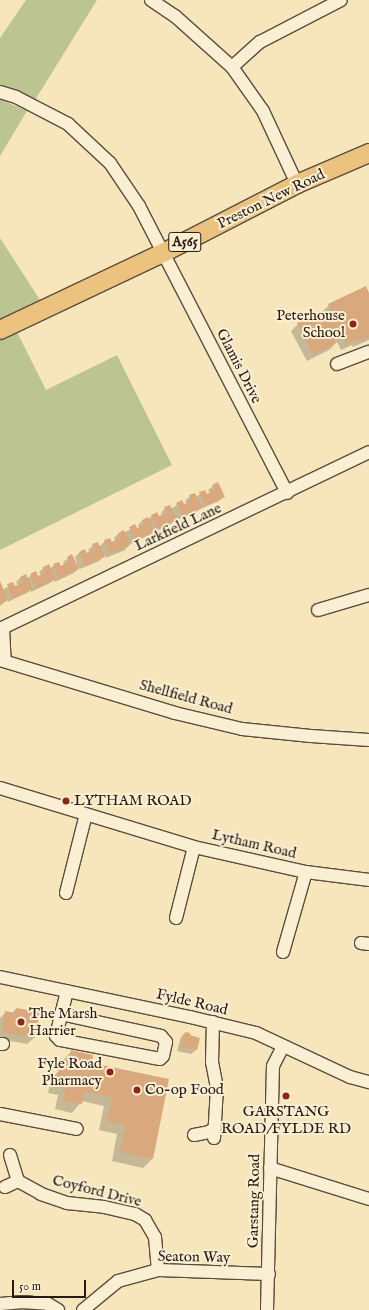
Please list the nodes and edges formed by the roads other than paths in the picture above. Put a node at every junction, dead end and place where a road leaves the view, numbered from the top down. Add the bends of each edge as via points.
1 (151, 0) edge
2 (341, 0) edge
3 (232, 67) junction
4 (0, 92) edge
5 (369, 153) edge
6 (297, 184) junction
7 (163, 253) junction
8 (0, 330) edge
9 (369, 352) edge
10 (337, 364) dead end
11 (369, 452) edge
12 (287, 493) junction
13 (369, 595) edge
14 (318, 610) dead end
15 (2, 628) edge
16 (3, 661) edge
17 (369, 740) edge
18 (0, 788) edge
19 (86, 814) junction
20 (194, 846) junction
21 (306, 872) junction
22 (369, 880) edge
23 (66, 893) dead end
24 (176, 918) dead end
25 (283, 952) dead end
26 (0, 977) edge
27 (66, 991) junction
28 (62, 1011) junction
29 (213, 1022) junction
30 (283, 1046) junction
31 (369, 1082) edge
32 (0, 1114) edge
33 (77, 1129) dead end
34 (194, 1135) dead end
35 (10, 1155) dead end
36 (270, 1168) junction
37 (18, 1181) junction
38 (5, 1187) dead end
39 (369, 1199) edge
40 (158, 1270) junction
41 (269, 1274) junction
42 (0, 1304) edge
43 (58, 1310) edge
44 (83, 1310) edge
45 (267, 1310) edge

1 - 3 street via 175,16
2 - 3 street via 260,42
3 - 6 street via 263,111
4 - 7 street, Glamis Drive via 16,97 68,124 110,163 138,206
5 - 6 highway, Preston New Road / A565
6 - 7 highway, Preston New Road / A565
7 - 8 highway, Preston New Road / A565
7 - 12 street, Glamis Drive
9 - 10 street
11 - 12 street, Larkfield Lane
12 - 15 street, Larkfield Lane
13 - 14 street
15 - 16 street
16 - 17 street, Shellfield Road via 175,713 242,728
18 - 19 street, Lytham Road
19 - 20 street, Lytham Road
19 - 23 street
20 - 21 street, Lytham Road
20 - 24 street, Lytham Road
21 - 22 street, Lytham Road
21 - 25 street, Lytham Road
26 - 27 street, Fylde Road
27 - 28 street
27 - 29 street, Fylde Road
28 - 28 street via 65,1016 160,1036 166,1042 163,1056 160,1059 60,1040 56,1036
29 - 30 street, Fylde Road via 256,1033
29 - 34 street via 212,1062 217,1088 215,1133
30 - 31 street, Fylde Road via 350,1077
30 - 36 street, Garstang Road via 273,1066
32 - 33 street
35 - 37 street
36 - 39 street
36 - 41 street, Garstang Road
37 - 38 street
37 - 40 street, Coyford Drive via 41,1194 68,1203 104,1207 135,1214 145,1220 156,1237
40 - 41 street, Seaton Way
40 - 44 street, Seaton Way via 118,1281
41 - 45 street, Garstang Road
42 - 43 street via 48,1304

